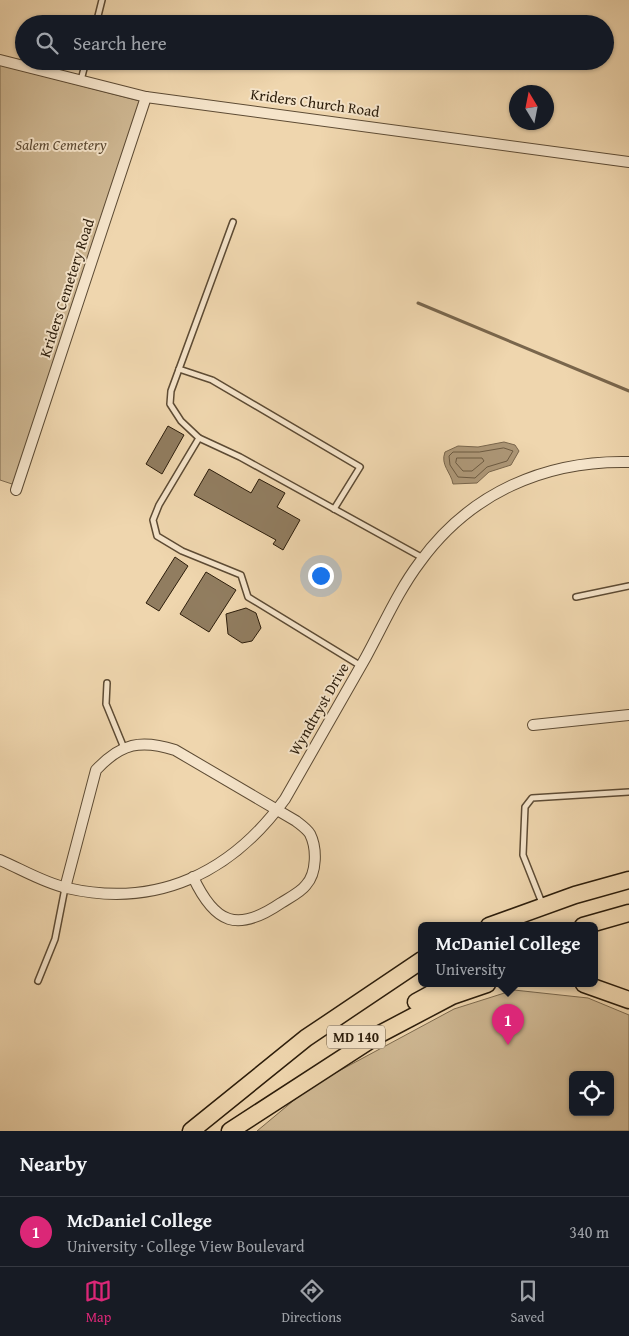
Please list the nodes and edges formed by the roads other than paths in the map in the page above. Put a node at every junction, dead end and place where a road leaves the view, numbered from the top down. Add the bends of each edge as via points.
1 (102, 0) edge
2 (98, 15) edge
3 (0, 60) edge
4 (15, 64) edge
5 (40, 70) edge
6 (84, 70) edge
7 (81, 80) junction
8 (146, 97) junction
9 (629, 162) edge
10 (233, 222) dead end
11 (179, 369) junction
12 (199, 438) junction
13 (629, 462) edge
14 (16, 490) dead end
15 (334, 509) junction
16 (423, 558) junction
17 (629, 586) edge
18 (576, 597) dead end
19 (361, 666) junction
20 (107, 683) dead end
21 (629, 715) edge
22 (533, 725) dead end
23 (124, 748) junction
24 (629, 792) edge
25 (278, 809) junction
26 (0, 860) edge
27 (193, 877) junction
28 (629, 880) edge
29 (65, 888) junction
30 (544, 906) junction
31 (629, 913) edge
32 (501, 922) edge
33 (597, 922) edge
34 (418, 963) edge
35 (38, 981) dead end
36 (443, 987) edge
37 (478, 987) edge
38 (592, 987) edge
39 (629, 1000) edge
40 (191, 1131) edge
41 (224, 1131) edge
42 (230, 1131) edge

1 - 2 lane
3 - 4 street, Kriders Church Road
5 - 7 street, Kriders Church Road
6 - 7 lane
7 - 8 street, Kriders Church Road
8 - 9 street, Kriders Church Road
8 - 14 street, Kriders Cemetery Road
10 - 11 lane
11 - 12 lane via 170,404 181,421
11 - 15 lane via 212,380 360,467
12 - 15 lane
12 - 19 lane via 159,505 153,520 157,536 182,552 241,575 248,597
13 - 16 street, Wyndtryst Drive via 561,467 513,484 492,495 451,526
15 - 16 lane
16 - 19 street, Wyndtryst Drive
17 - 18 lane
19 - 25 street, Wyndtryst Drive
20 - 23 lane via 106,704
21 - 22 street
23 - 25 street via 155,744 175,750
23 - 29 street via 96,770
24 - 30 lane via 532,798 525,806 523,855
25 - 27 street, Wyndtryst Drive via 243,848
25 - 27 street via 296,821 312,839 315,856 313,871 306,885 265,914 250,920 233,920 217,913 206,902
26 - 29 street, Wyndtryst Drive
27 - 29 street, Wyndtryst Drive via 143,893 102,894
28 - 30 highway
29 - 35 lane via 55,939
30 - 32 highway
31 - 33 highway
34 - 40 highway, MD 140 via 306,1038
36 - 41 highway, MD 140 via 386,1018 318,1062
37 - 42 highway via 452,996 378,1035
38 - 39 highway

